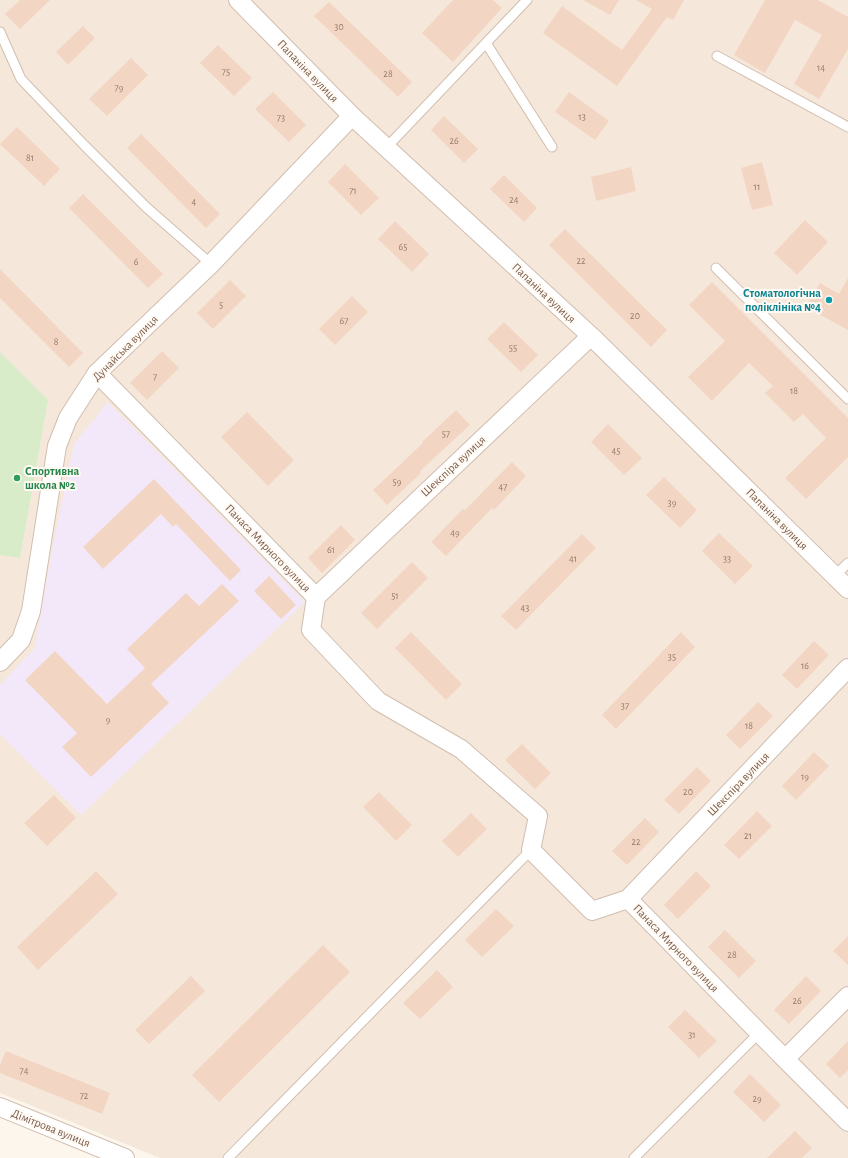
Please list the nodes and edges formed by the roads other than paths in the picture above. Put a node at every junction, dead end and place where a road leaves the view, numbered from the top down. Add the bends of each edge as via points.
1 (238, 0) edge
2 (527, 0) edge
3 (0, 32) edge
4 (486, 43) junction
5 (717, 56) dead end
6 (352, 116) junction
7 (848, 127) edge
8 (552, 147) dead end
9 (386, 148) junction
10 (210, 264) junction
11 (716, 268) dead end
12 (591, 336) junction
13 (97, 374) junction
14 (848, 399) edge
15 (848, 563) edge
16 (835, 576) junction
17 (848, 589) edge
18 (316, 597) junction
19 (0, 662) edge
20 (848, 668) edge
21 (532, 850) junction
22 (628, 899) junction
23 (848, 996) edge
24 (759, 1033) junction
25 (785, 1059) junction
26 (0, 1107) edge
27 (848, 1122) edge
28 (125, 1158) edge
29 (228, 1158) edge
30 (634, 1158) edge

1 - 6 street, Папаніна вулиця
2 - 4 lane
3 - 10 lane via 21,79 135,196
4 - 8 lane
4 - 9 lane
5 - 7 lane
6 - 9 street, Папаніна вулиця
6 - 10 street, Дунайська вулиця
9 - 12 street, Папаніна вулиця
10 - 13 street, Дунайська вулиця
11 - 14 lane
12 - 16 street, Папаніна вулиця
12 - 18 street, Шекспіра вулиця
13 - 18 street, Панаса Мирного вулиця
13 - 19 street, Дунайська вулиця via 68,418 57,446 32,611 21,640
15 - 16 lane
16 - 17 street, Папаніна вулиця
18 - 21 street, Панаса Мирного вулиця via 311,630 378,700 461,749 538,816
20 - 22 street, Шекспіра вулиця
21 - 22 street, Панаса Мирного вулиця via 592,911
21 - 29 lane
22 - 24 street, Панаса Мирного вулиця
23 - 25 street
24 - 25 street, Панаса Мирного вулиця
24 - 30 lane
25 - 27 street, Панаса Мирного вулиця
26 - 28 street, Дімітрова вулиця

